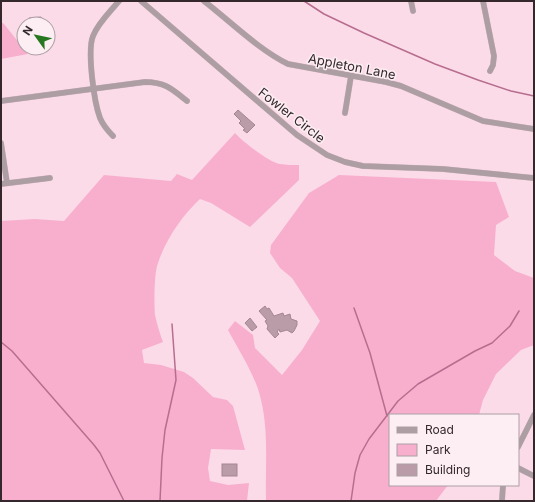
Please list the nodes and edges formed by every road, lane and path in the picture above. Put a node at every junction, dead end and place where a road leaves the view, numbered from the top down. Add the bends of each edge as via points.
1 (119, 1) edge
2 (141, 1) edge
3 (204, 1) edge
4 (412, 1) edge
5 (483, 1) edge
6 (414, 11) dead end
7 (490, 71) dead end
8 (351, 76) junction
9 (94, 89) junction
10 (1, 101) edge
11 (187, 101) dead end
12 (345, 113) dead end
13 (534, 129) edge
14 (113, 136) dead end
15 (1, 143) edge
16 (50, 178) dead end
17 (534, 178) edge
18 (4, 183) edge
19 (534, 415) edge
20 (519, 446) edge
21 (519, 468) edge
22 (534, 476) edge
23 (503, 486) edge
24 (502, 501) edge

1 - 9 street via 92,36 90,56
2 - 17 street, Fowler Circle via 297,135 327,155 363,166 443,169
3 - 8 street, Appleton Lane via 280,60 297,66
4 - 6 street
5 - 7 street via 494,56 494,65
8 - 12 street
8 - 13 street, Appleton Lane via 401,86 483,121
9 - 10 street
9 - 11 street via 157,82 166,85
9 - 14 street via 101,119
15 - 18 street
16 - 18 street
19 - 20 street
21 - 22 street
23 - 24 street

